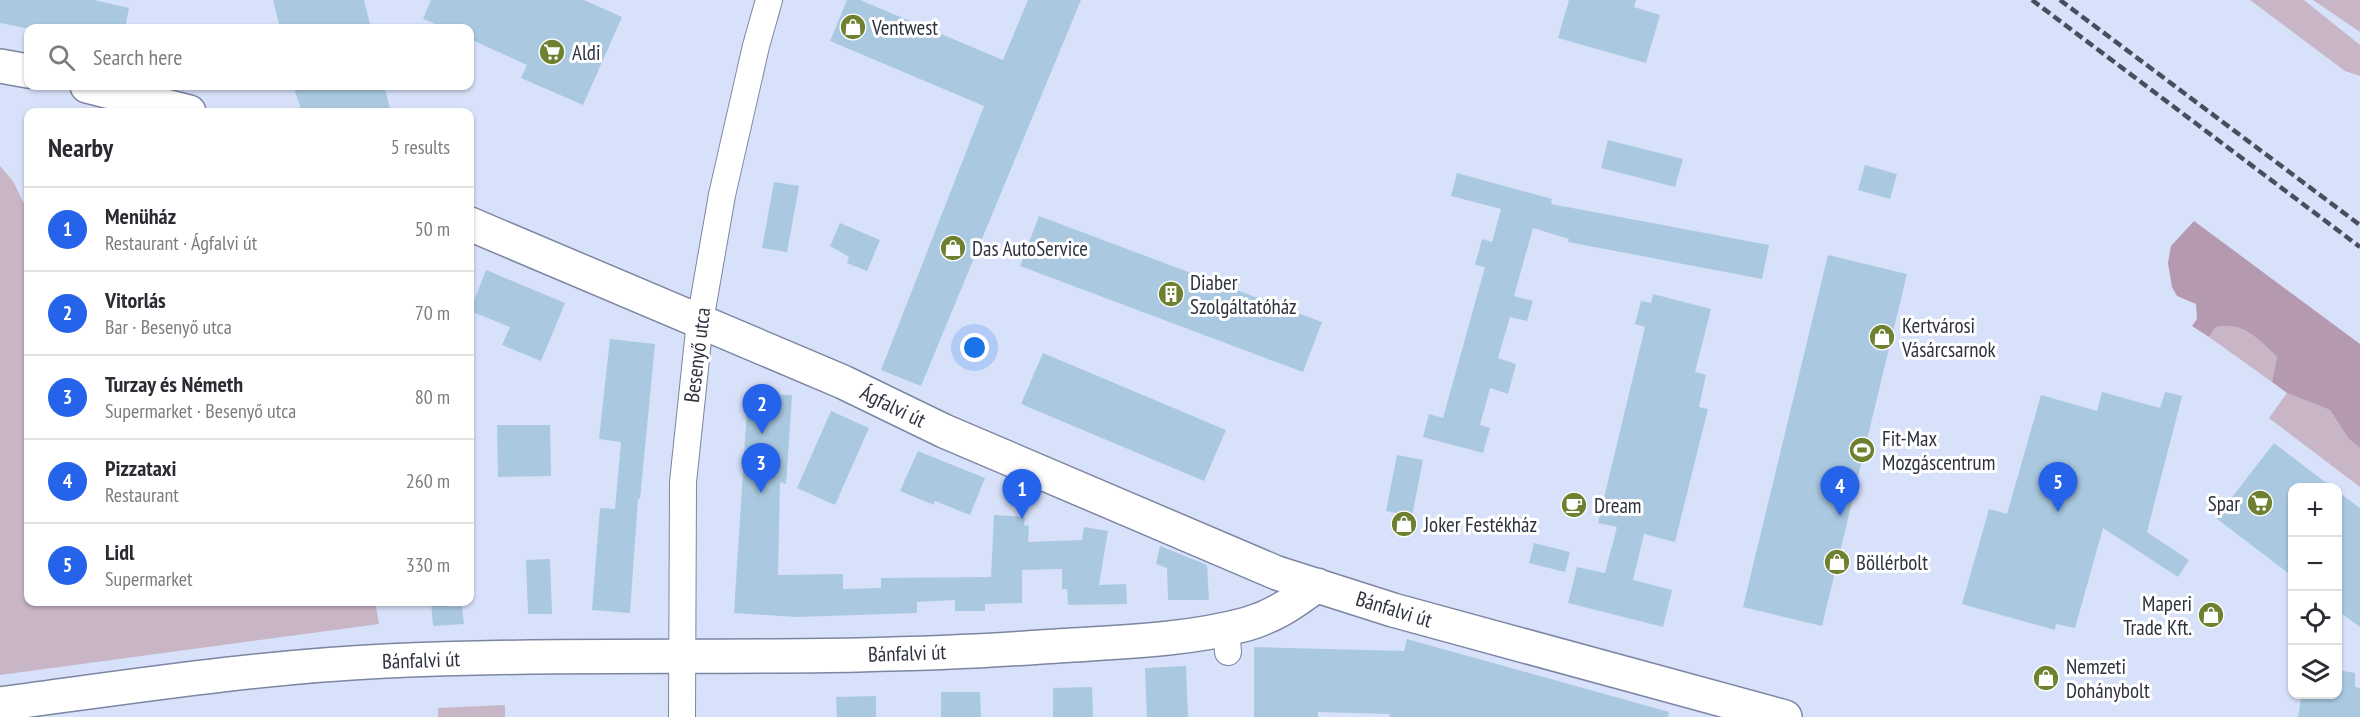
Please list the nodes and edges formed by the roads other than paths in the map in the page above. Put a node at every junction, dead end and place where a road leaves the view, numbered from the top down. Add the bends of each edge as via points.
1 (769, 0) edge
2 (0, 66) edge
3 (24, 70) edge
4 (103, 90) edge
5 (173, 108) edge
6 (474, 226) edge
7 (700, 321) junction
8 (1317, 585) junction
9 (681, 656) junction
10 (0, 704) edge
11 (682, 717) edge
12 (1785, 717) edge

1 - 7 street, Besenyő utca via 722,195
2 - 3 main road
4 - 5 main road
6 - 7 main road, Ágfalvi út
7 - 8 main road, Ágfalvi út via 1233,556
7 - 9 street, Besenyő utca via 683,482
8 - 9 main road, Bánfalvi út via 1289,606 1227,640 1172,637 996,650 790,657
8 - 12 main road, Bánfalvi út via 1393,610
9 - 10 main road, Bánfalvi út via 381,661
9 - 11 street, Besenyő utca

